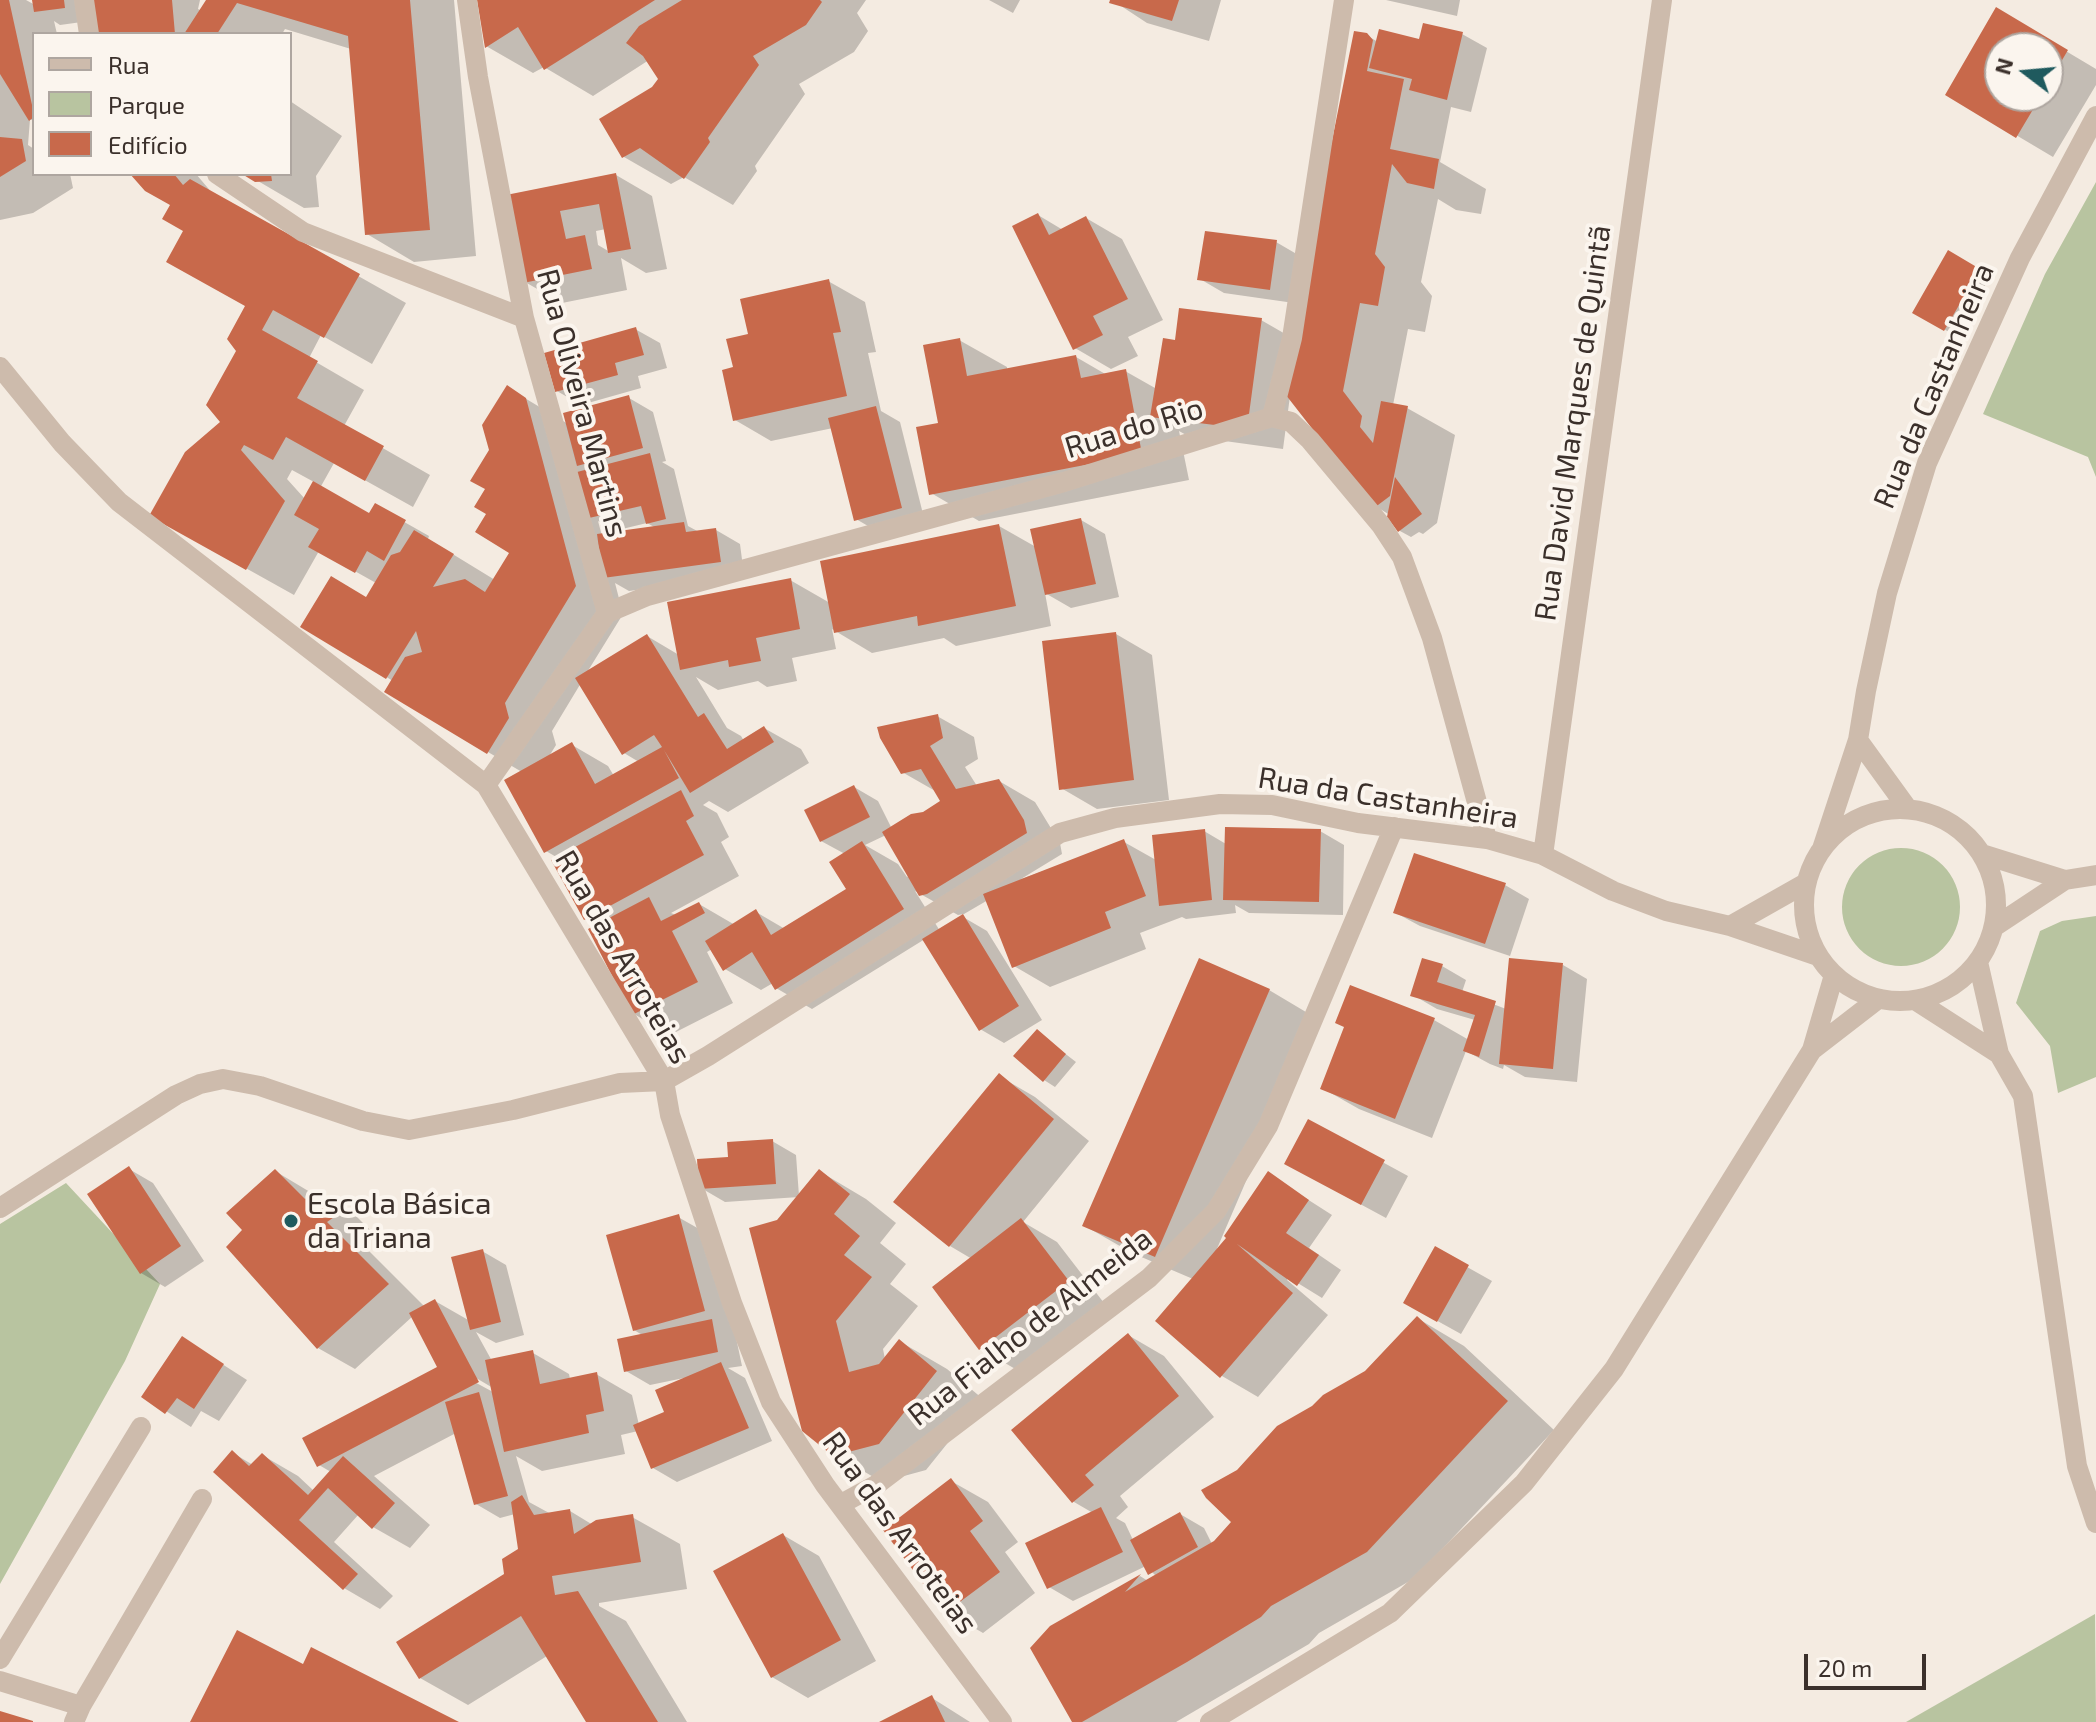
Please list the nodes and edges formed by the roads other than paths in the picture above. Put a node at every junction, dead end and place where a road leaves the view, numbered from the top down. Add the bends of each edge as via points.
1 (84, 0) edge
2 (467, 0) edge
3 (1344, 0) edge
4 (1662, 0) edge
5 (89, 32) edge
6 (2096, 116) edge
7 (220, 176) edge
8 (524, 318) junction
9 (0, 367) edge
10 (1272, 417) junction
11 (607, 613) junction
12 (1858, 740) junction
13 (486, 785) junction
14 (1908, 809) junction
15 (1394, 827) junction
16 (1487, 839) junction
17 (1822, 849) junction
18 (1982, 854) junction
19 (1543, 855) junction
20 (2096, 875) edge
21 (2065, 880) junction
22 (1806, 883) junction
23 (1730, 926) junction
24 (1994, 927) junction
25 (1818, 956) junction
26 (1978, 962) junction
27 (1834, 975) junction
28 (1878, 999) junction
29 (1915, 1000) junction
30 (1812, 1050) junction
31 (1999, 1054) junction
32 (664, 1081) junction
33 (0, 1208) edge
34 (141, 1427) dead end
35 (202, 1499) dead end
36 (841, 1504) junction
37 (2096, 1523) edge
38 (0, 1659) edge
39 (0, 1681) edge
40 (78, 1714) edge
41 (1002, 1722) edge
42 (1210, 1722) edge

1 - 5 street
2 - 8 street, Rua Oliveira Martins
3 - 10 street via 1292,338
4 - 19 street, Rua David Marques de Quintã
6 - 12 street, Rua da Castanheira via 2020,258 1927,463 1887,593
7 - 8 street via 303,232
8 - 11 street, Rua Oliveira Martins
9 - 13 street, Rua das Arroteias via 119,502
10 - 11 street, Rua do Rio via 1064,482 647,596
10 - 16 street via 1291,422 1310,440 1402,557 1436,651
11 - 13 street
12 - 14 street
12 - 17 street, Rua da Castanheira
13 - 32 street, Rua das Arroteias
14 - 17 street via 1860,818
14 - 18 street via 1950,822
15 - 16 street, Rua da Castanheira
15 - 32 street, Rua da Castanheira via 1272,805 1220,804 1115,818 1060,833
15 - 36 street, Rua Fialho de Almeida via 1268,1126 1216,1211 1149,1278 876,1485
16 - 19 street, Rua da Castanheira
17 - 22 street
18 - 21 street
18 - 24 street via 1992,877
19 - 23 street, Rua da Castanheira via 1613,891
20 - 21 street
21 - 24 street
22 - 23 street
22 - 25 street via 1808,933
23 - 25 street, Rua da Castanheira
24 - 26 street
25 - 27 street
26 - 29 street via 1961,980
26 - 31 street
27 - 28 street
27 - 30 street
28 - 29 street
28 - 30 street
29 - 31 street
30 - 42 street via 1614,1369 1524,1483 1390,1613
31 - 37 street via 2023,1096 2077,1466
32 - 33 street via 620,1083 409,1130 223,1079 176,1095
32 - 36 street, Rua das Arroteias via 670,1115 727,1289 771,1402
34 - 38 street
35 - 40 street
36 - 41 street, Rua das Arroteias
39 - 40 street

